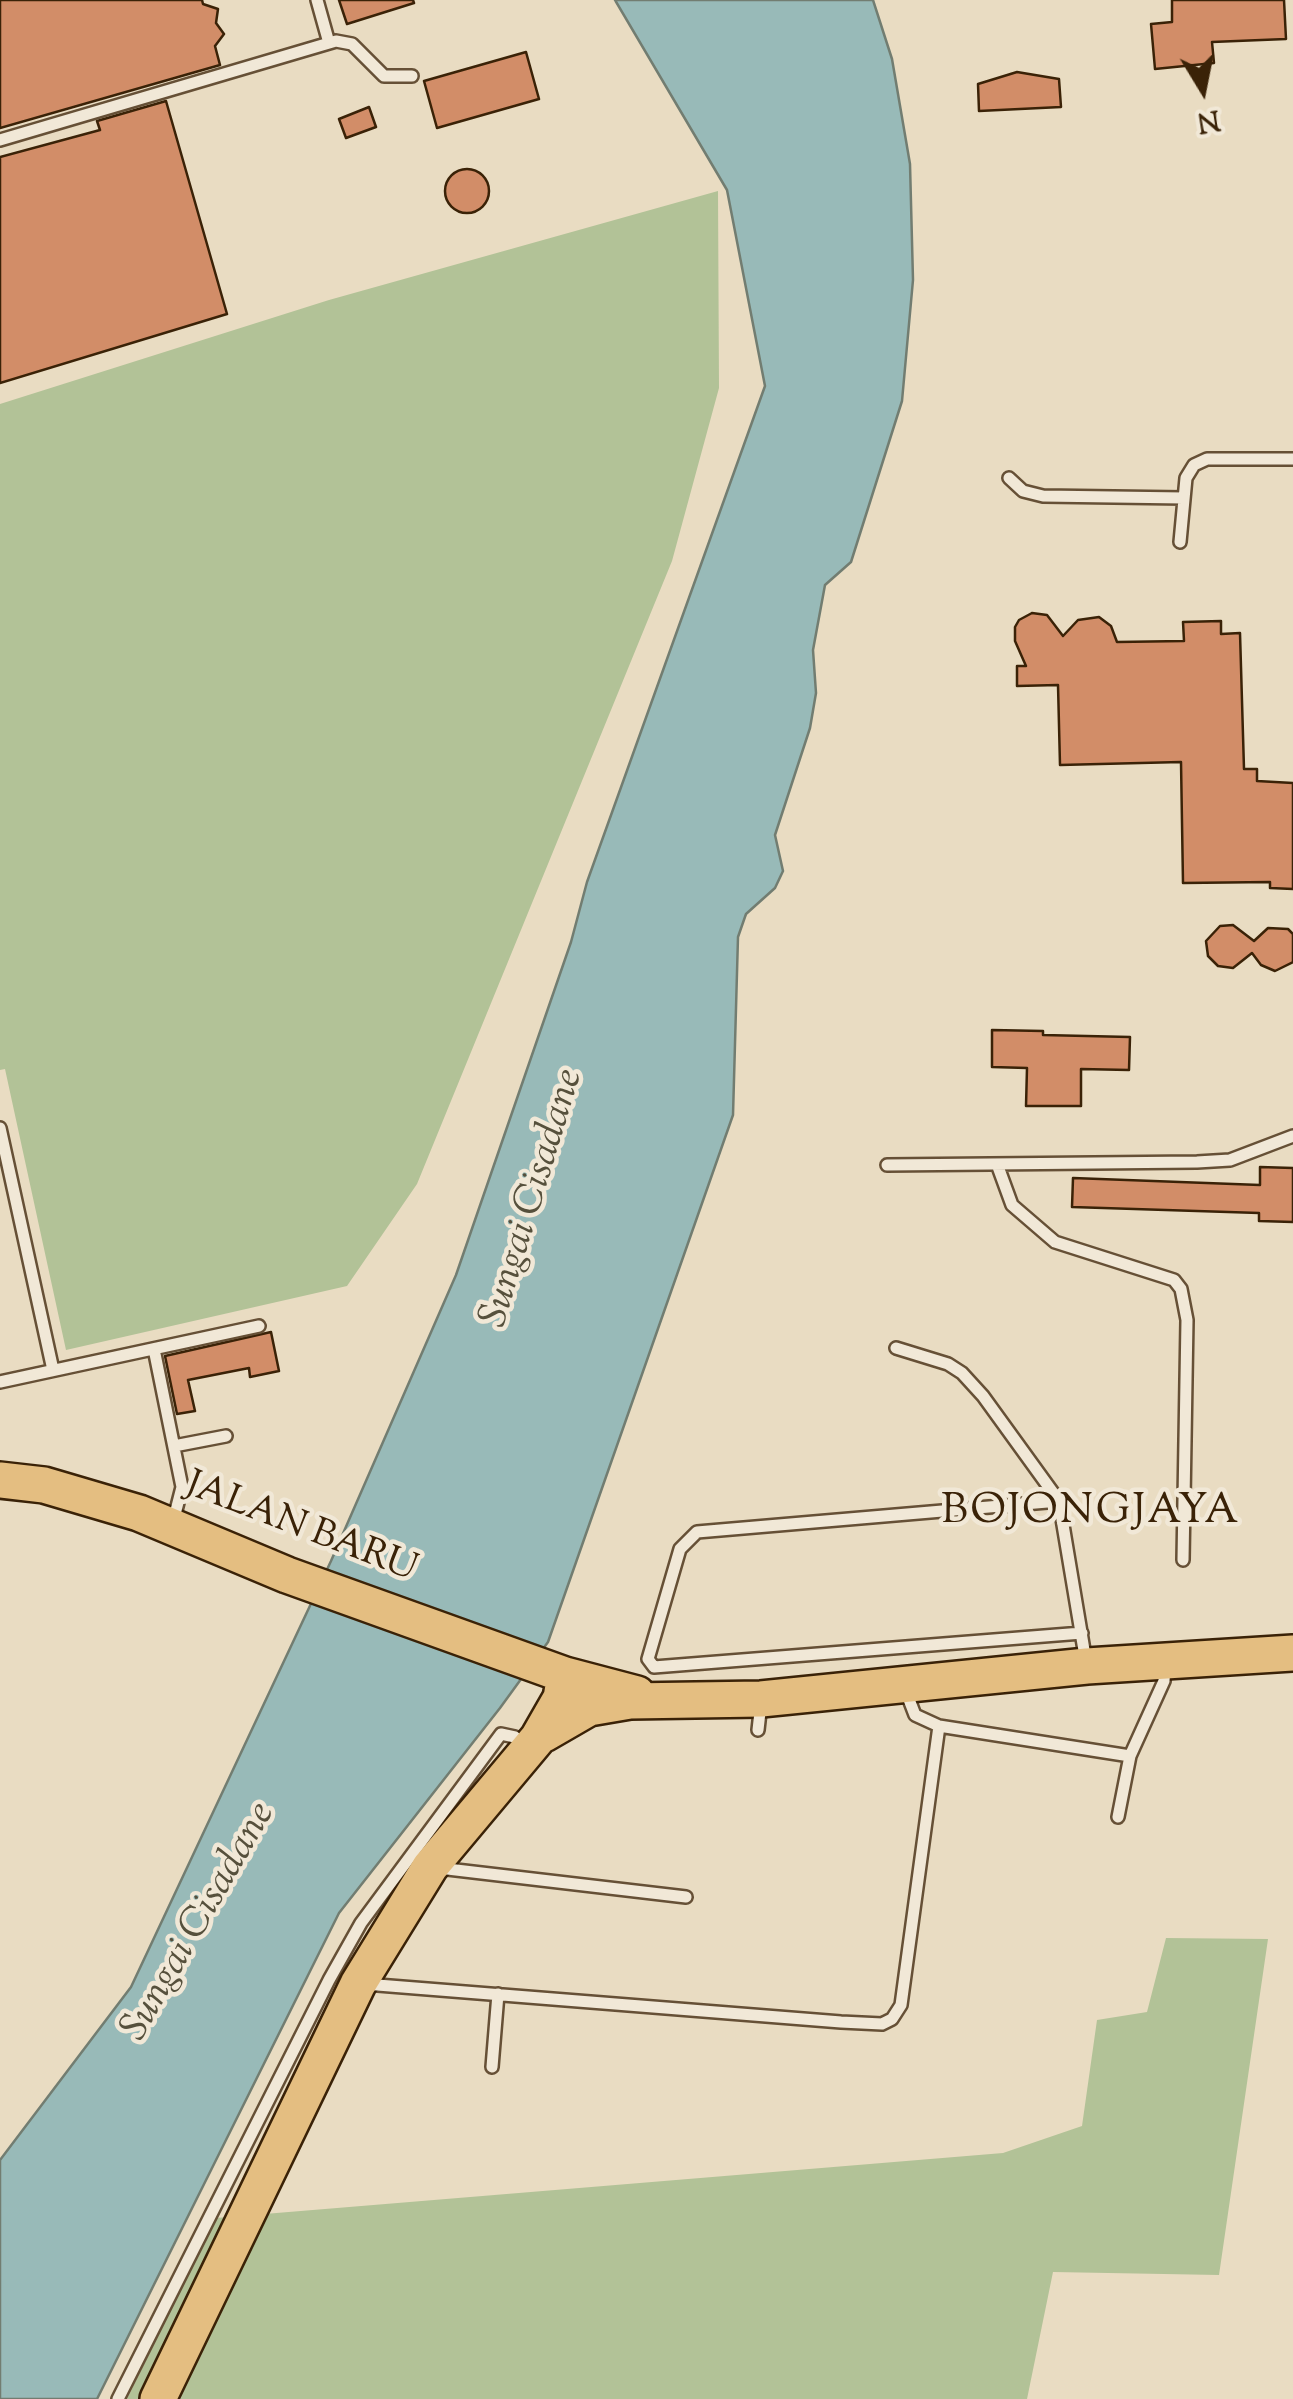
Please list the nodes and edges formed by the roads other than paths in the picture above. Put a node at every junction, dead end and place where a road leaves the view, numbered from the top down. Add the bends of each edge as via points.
1 (317, 0) edge
2 (329, 43) junction
3 (412, 76) dead end
4 (0, 140) edge
5 (1293, 459) edge
6 (1009, 478) dead end
7 (1184, 498) junction
8 (1180, 542) dead end
9 (0, 1128) edge
10 (1293, 1136) edge
11 (997, 1164) junction
12 (886, 1165) dead end
13 (259, 1326) dead end
14 (896, 1348) dead end
15 (154, 1349) junction
16 (53, 1370) junction
17 (0, 1382) edge
18 (226, 1436) dead end
19 (174, 1446) junction
20 (0, 1480) edge
21 (1059, 1501) junction
22 (172, 1526) junction
23 (1183, 1560) dead end
24 (1084, 1650) junction
25 (1293, 1654) edge
26 (1166, 1660) junction
27 (560, 1673) junction
28 (904, 1685) junction
29 (669, 1702) junction
30 (939, 1726) junction
31 (534, 1744) junction
32 (1130, 1756) junction
33 (1118, 1817) dead end
34 (430, 1866) junction
35 (686, 1897) dead end
36 (358, 1984) junction
37 (498, 1994) junction
38 (492, 2067) dead end
39 (118, 2399) edge
40 (158, 2399) edge

1 - 2 lane
2 - 3 lane via 352,44 384,76
2 - 4 lane
5 - 7 lane via 1199,461 1188,471
6 - 7 lane via 1043,496
7 - 8 lane
9 - 16 lane
10 - 11 lane via 1230,1160
11 - 12 lane
11 - 23 lane via 1012,1205 1056,1242 1174,1280 1181,1290 1187,1320
13 - 15 lane
14 - 21 lane via 962,1373
15 - 16 lane
15 - 19 lane
16 - 17 lane
18 - 19 lane
19 - 22 lane via 182,1487
20 - 22 main road, JALAN BARU via 44,1485
21 - 24 lane
21 - 24 lane via 697,1532 680,1549 648,1659 654,1666
22 - 27 main road, JALAN BARU via 287,1575
24 - 26 main road
24 - 28 main road
25 - 26 main road
26 - 32 lane via 1164,1680
27 - 29 main road, JALAN BARU
27 - 31 main road via 560,1698
28 - 29 main road via 760,1714
28 - 30 lane via 914,1715
29 - 31 main road via 590,1708
30 - 32 lane
30 - 37 lane via 901,2005 892,2019 842,2022
31 - 34 main road
31 - 39 lane via 501,1734 361,1923
32 - 33 lane
34 - 35 lane
34 - 36 main road
36 - 37 lane
36 - 40 main road
37 - 38 lane

